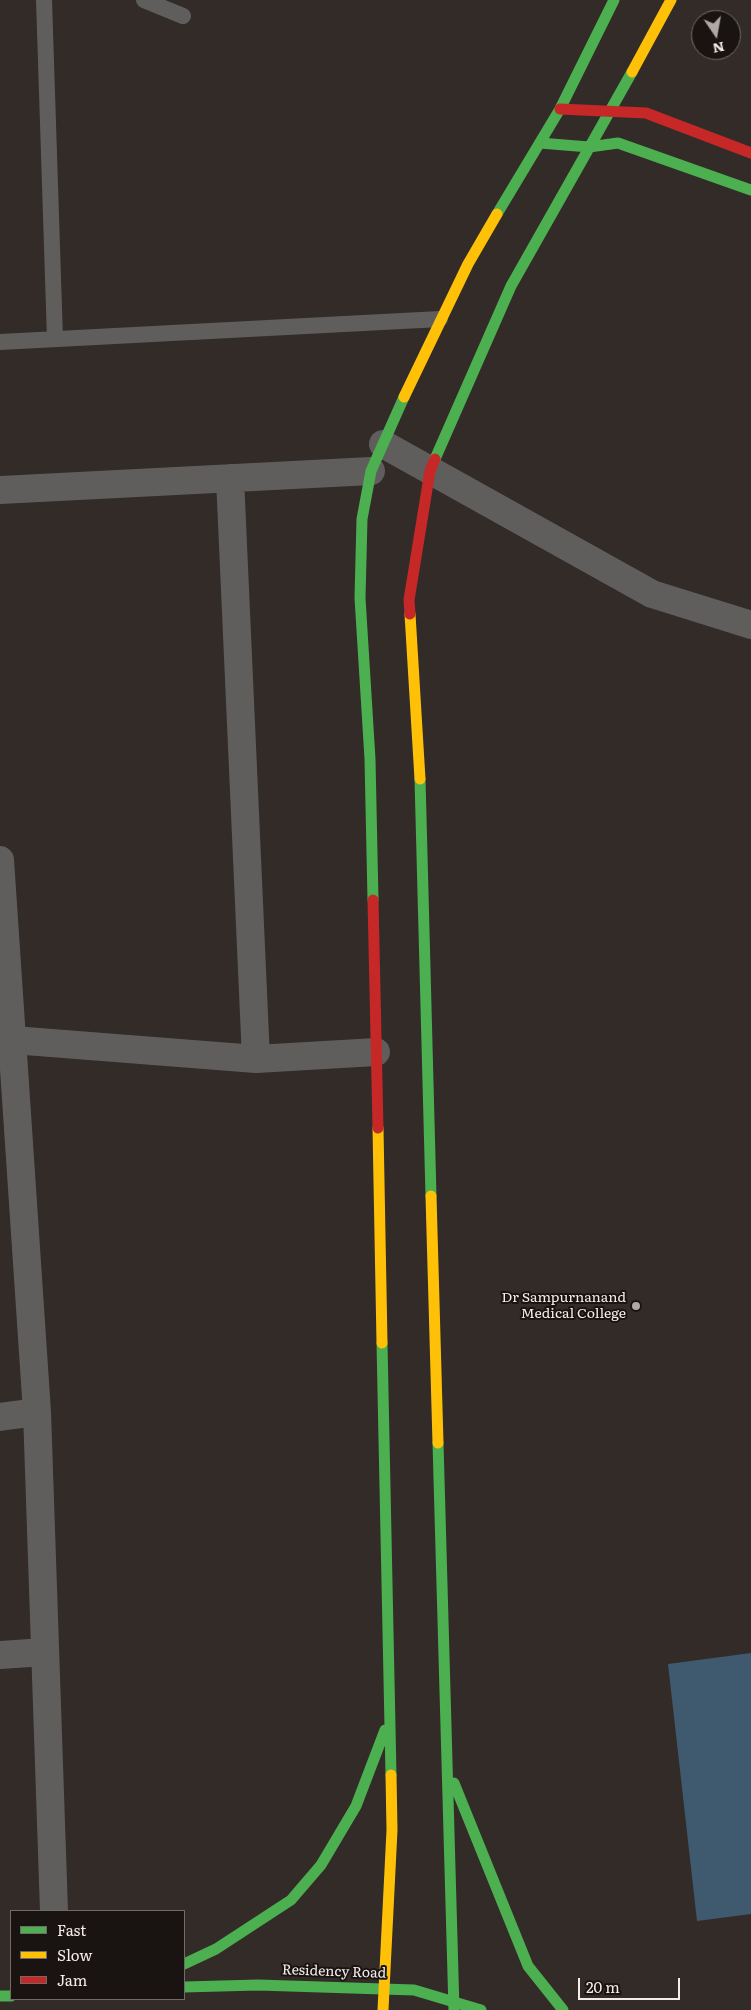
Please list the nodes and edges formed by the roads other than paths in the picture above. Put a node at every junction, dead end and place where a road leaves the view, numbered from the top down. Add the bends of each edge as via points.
1 (44, 0) edge
2 (144, 0) edge
3 (614, 0) edge
4 (671, 0) edge
5 (183, 16) dead end
6 (560, 109) junction
7 (609, 112) junction
8 (540, 143) junction
9 (589, 147) junction
10 (751, 152) edge
11 (751, 190) edge
12 (440, 319) junction
13 (55, 339) junction
14 (0, 342) edge
15 (383, 444) junction
16 (371, 471) junction
17 (430, 471) junction
18 (230, 478) junction
19 (0, 490) edge
20 (751, 624) edge
21 (0, 860) edge
22 (7, 1040) edge
23 (376, 1052) junction
24 (256, 1059) junction
25 (36, 1412) junction
26 (0, 1417) edge
27 (45, 1652) junction
28 (0, 1655) edge
29 (390, 1718) junction
30 (446, 1758) junction
31 (54, 1910) edge
32 (185, 1964) edge
33 (185, 1987) edge
34 (383, 1988) junction
35 (454, 2006) edge
36 (383, 2010) edge
37 (482, 2010) edge
38 (563, 2010) edge

1 - 13 lane
2 - 5 lane
3 - 6 street
4 - 7 street
6 - 7 street
6 - 8 street
7 - 9 street
7 - 10 street via 646,113
8 - 9 street
8 - 12 street via 468,264
9 - 11 street via 618,143
9 - 17 street via 511,286
12 - 13 lane
12 - 15 street
13 - 14 lane
15 - 16 street
15 - 17 street
16 - 18 street
16 - 23 street via 362,518 360,598 370,759
17 - 20 street via 652,594
17 - 30 street via 409,600 419,757
18 - 19 street
18 - 24 street
21 - 22 street
22 - 24 street
22 - 25 street
23 - 24 street
23 - 29 street
25 - 26 street
25 - 27 street
27 - 28 street
27 - 31 street
29 - 32 street via 356,1806 321,1864 291,1900 216,1949
29 - 34 street via 392,1830
30 - 35 street
30 - 38 street via 472,1832 528,1966
33 - 34 street, Residency Road
34 - 35 street, Residency Road via 414,1990
34 - 36 street
35 - 37 street, Residency Road

